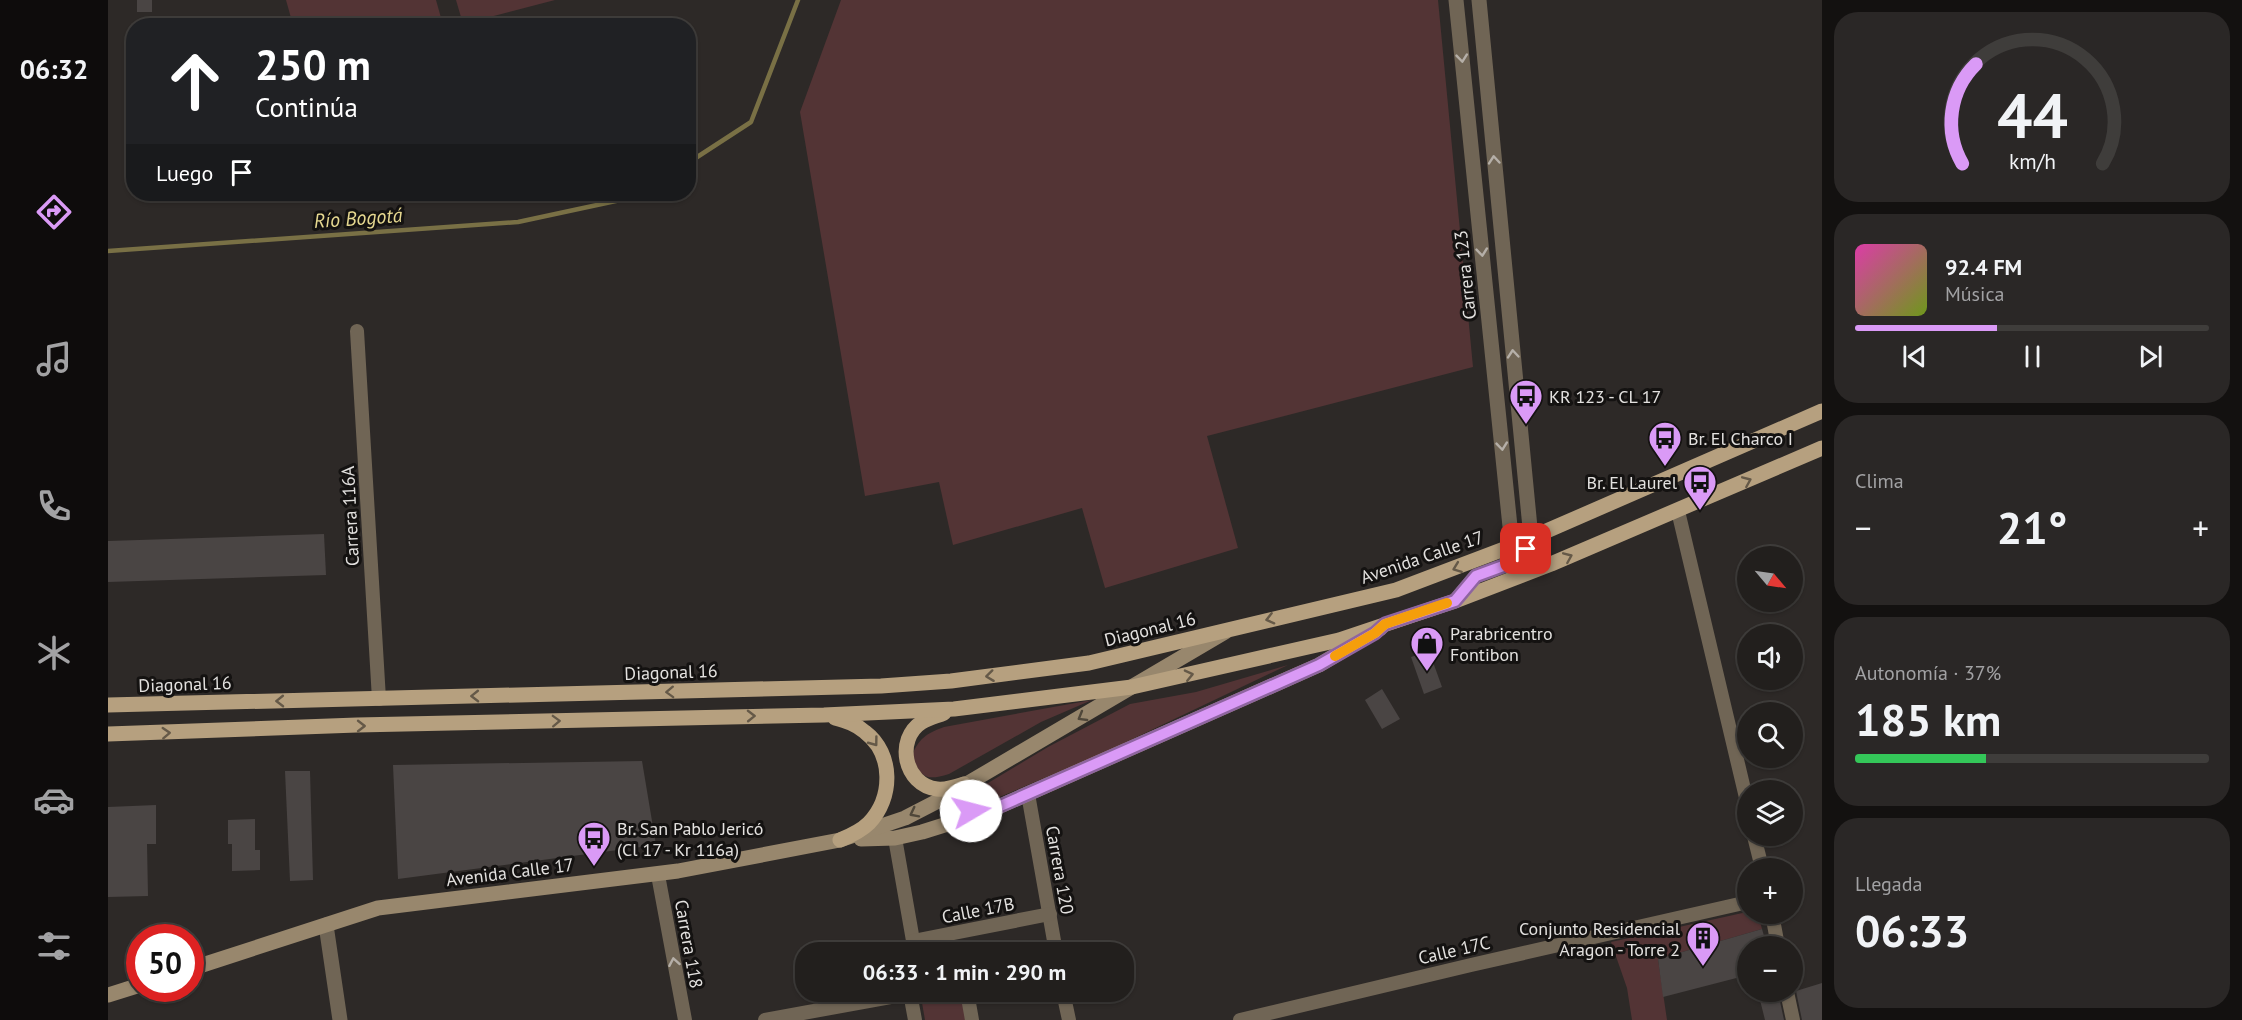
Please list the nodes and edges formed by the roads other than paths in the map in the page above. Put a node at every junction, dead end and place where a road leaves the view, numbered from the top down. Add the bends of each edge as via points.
1 (1456, 0) edge
2 (1479, 0) edge
3 (357, 331) dead end
4 (1822, 411) edge
5 (1822, 448) edge
6 (1678, 511) junction
7 (1531, 538) junction
8 (1512, 546) junction
9 (1455, 601) junction
10 (1385, 624) junction
11 (1230, 629) junction
12 (1132, 687) junction
13 (379, 699) junction
14 (108, 705) edge
15 (954, 709) junction
16 (824, 715) junction
17 (108, 734) edge
18 (1742, 780) edge
19 (964, 784) junction
20 (1028, 794) junction
21 (976, 815) junction
22 (895, 838) junction
23 (840, 840) junction
24 (658, 875) junction
25 (1737, 904) edge
26 (1050, 914) junction
27 (326, 925) junction
28 (913, 942) edge
29 (935, 942) edge
30 (1054, 942) edge
31 (204, 964) edge
32 (126, 989) edge
33 (108, 995) edge
34 (874, 1002) edge
35 (914, 1002) edge
36 (969, 1002) edge
37 (1066, 1002) edge
38 (1789, 1002) edge
39 (827, 1014) edge
40 (340, 1020) edge
41 (685, 1020) edge
42 (769, 1020) edge
43 (915, 1020) edge
44 (972, 1020) edge
45 (1069, 1020) edge
46 (1240, 1020) edge
47 (1793, 1020) edge

1 -> 8 street, Carrera 123
7 -> 2 street
3 - 13 street, Carrera 116A
4 - 7 main road, Avenida Calle 17
6 -> 5 main road, Avenida Calle 17
9 -> 6 main road, Avenida Calle 17
6 - 18 street
7 - 8 main road, Avenida Calle 17
7 - 9 street via 1514,562 1476,576
8 -> 11 main road, Avenida Calle 17 via 1396,590
9 - 10 main road, Avenida Calle 17
12 -> 10 main road, Avenida Calle 17 via 1339,640
10 - 20 main road, Avenida Calle 17 via 1319,665
11 - 12 main road, Avenida Calle 17
11 -> 13 main road, Diagonal 16 via 1079,665 951,681
12 - 15 main road
12 -> 19 main road, Avenida Calle 17
13 -> 14 main road, Diagonal 16
15 - 16 main road
15 - 19 main road via 922,722 912,732 906,760 922,784 950,789
17 -> 16 main road
16 -> 23 main road via 852,723 866,732 878,745 888,778 879,811 868,824
19 - 21 main road via 963,798
19 -> 23 main road, Avenida Calle 17 via 905,818
20 - 21 main road, Avenida Calle 17
20 - 26 street, Carrera 120
21 - 22 main road, Avenida Calle 17
22 - 23 main road, Avenida Calle 17
22 - 28 street
23 - 24 main road, Avenida Calle 17
24 - 27 main road, Avenida Calle 17 via 396,905
41 -> 24 street, Carrera 118
25 - 46 street, Calle 17C
26 - 29 street, Calle 17B
26 - 30 street, Carrera 120
27 - 31 main road, Avenida Calle 17
27 - 40 street
32 - 33 main road
34 - 39 street
35 - 43 street
36 - 44 street
37 - 45 street
38 - 47 street
39 - 42 street

